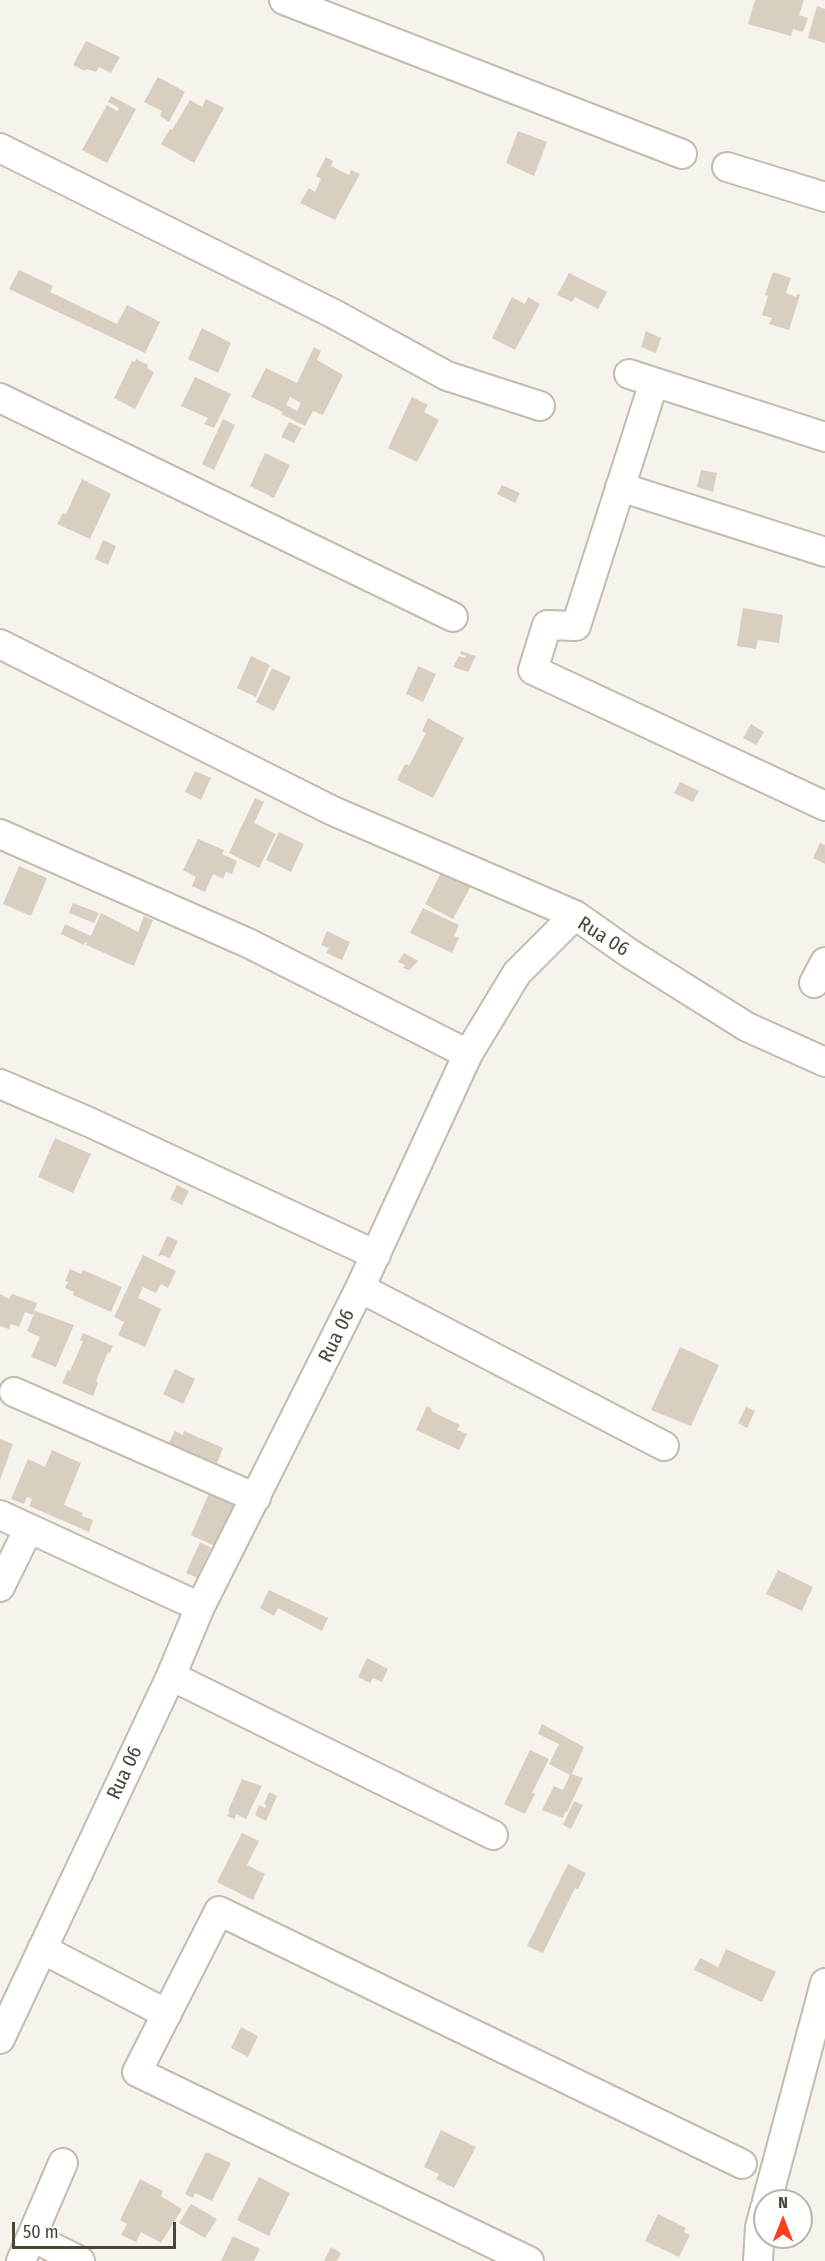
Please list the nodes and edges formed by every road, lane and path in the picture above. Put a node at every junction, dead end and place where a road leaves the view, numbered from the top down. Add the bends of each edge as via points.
1 (284, 0) edge
2 (0, 148) edge
3 (682, 154) dead end
4 (727, 167) dead end
5 (825, 197) edge
6 (0, 398) edge
7 (540, 406) dead end
8 (825, 437) edge
9 (620, 487) junction
10 (825, 552) edge
11 (453, 617) dead end
12 (0, 644) edge
13 (825, 806) edge
14 (0, 834) edge
15 (575, 915) junction
16 (468, 1054) junction
17 (825, 1062) edge
18 (0, 1084) edge
19 (376, 1255) junction
20 (360, 1288) junction
21 (14, 1392) dead end
22 (664, 1446) dead end
23 (256, 1498) junction
24 (0, 1515) edge
25 (29, 1528) junction
26 (0, 1587) edge
27 (200, 1607) junction
28 (171, 1676) junction
29 (493, 1835) dead end
30 (42, 1949) junction
31 (824, 1992) edge
32 (167, 2014) junction
33 (0, 2039) edge
34 (63, 2163) dead end
35 (742, 2164) dead end
36 (770, 2189) edge
37 (27, 2249) edge
38 (80, 2261) edge
39 (530, 2261) edge

1 - 3 street
2 - 7 street via 334,314 447,376
4 - 5 street
6 - 11 street
8 - 9 street via 642,378
9 - 10 street
9 - 13 street via 576,626 547,625 533,670
12 - 15 street via 333,811
14 - 16 street via 248,944
15 - 16 street, Rua 06 via 517,973
15 - 17 street, Rua 06 via 747,1027
16 - 19 street, Rua 06
18 - 19 street
19 - 20 street, Rua 06
20 - 22 street
20 - 23 street, Rua 06
21 - 23 street
23 - 27 street, Rua 06
24 - 25 street
25 - 26 street
25 - 27 street
27 - 28 street, Rua 06
28 - 29 street
28 - 30 street, Rua 06
30 - 32 street
30 - 33 street, Rua 06
31 - 36 street
32 - 35 street via 219,1911
32 - 39 street via 137,2072
34 - 37 street
37 - 38 street

